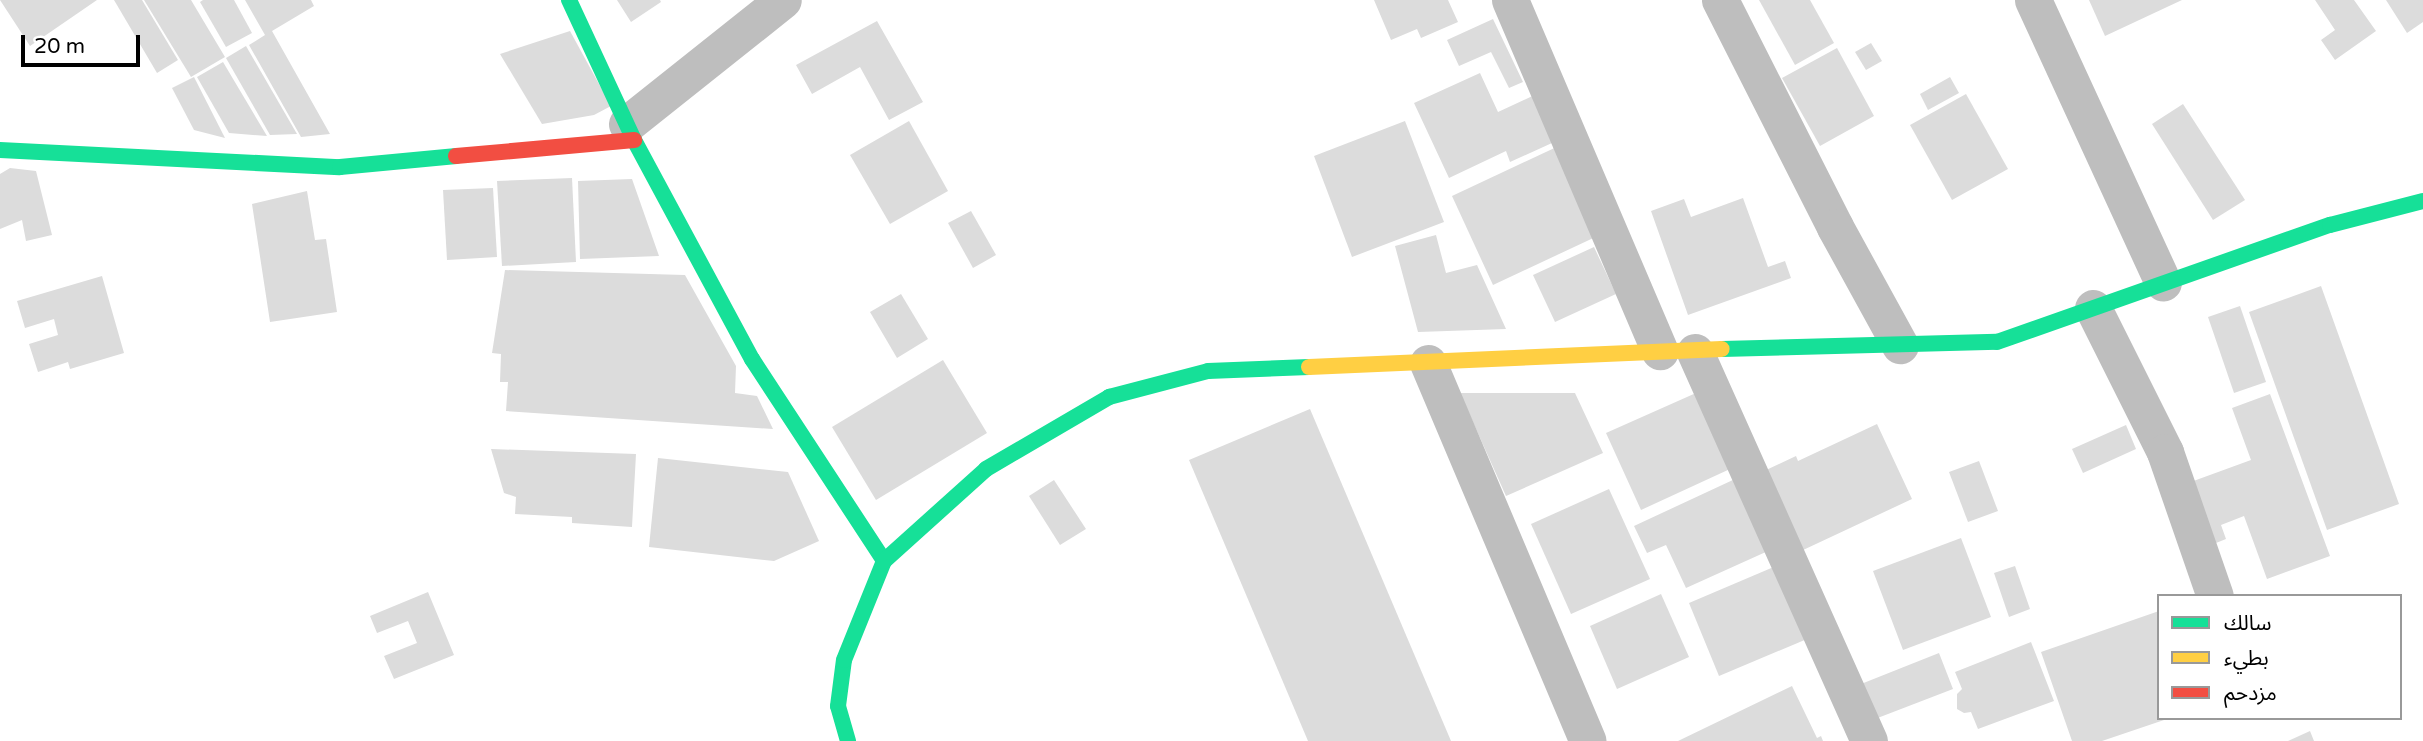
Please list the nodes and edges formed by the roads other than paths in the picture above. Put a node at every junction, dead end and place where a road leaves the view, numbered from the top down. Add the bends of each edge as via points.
1 (569, 0) edge
2 (783, 0) edge
3 (1510, 0) edge
4 (1720, 0) edge
5 (2033, 0) edge
6 (630, 132) junction
7 (0, 150) edge
8 (2423, 201) edge
9 (2163, 283) junction
10 (2092, 308) junction
11 (1900, 345) junction
12 (1678, 352) junction
13 (1427, 363) junction
14 (884, 561) junction
15 (2214, 594) edge
16 (848, 741) edge
17 (1588, 741) edge
18 (1869, 741) edge

1 - 6 street
2 - 6 street
3 - 12 street
4 - 11 street
5 - 9 street
6 - 7 street via 340,167
6 - 14 street via 752,359
8 - 9 street via 2330,225
9 - 10 street
10 - 11 street via 1997,342
10 - 15 street via 2165,453
11 - 12 street
12 - 13 street
12 - 18 street
13 - 14 street via 1209,371 1109,397 986,469
13 - 17 street
14 - 16 street via 844,660 838,706

